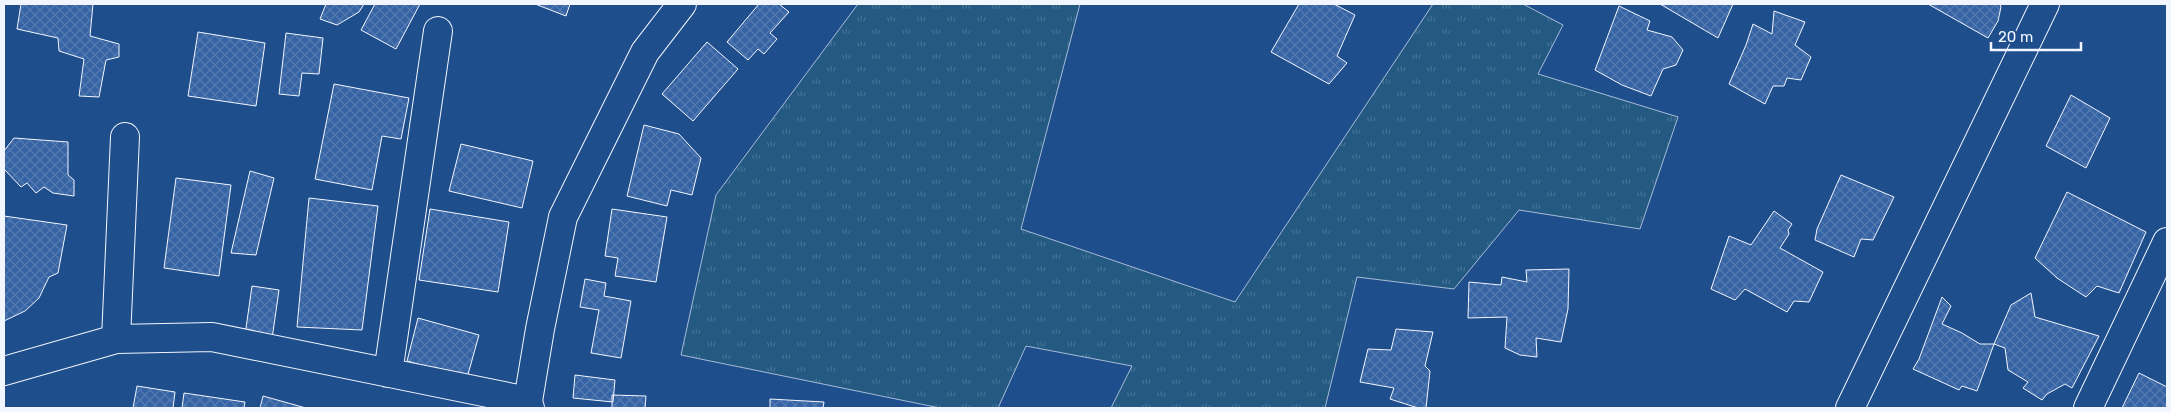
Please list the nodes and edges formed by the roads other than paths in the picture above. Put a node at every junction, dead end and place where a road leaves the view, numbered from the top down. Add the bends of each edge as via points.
1 (682, 4) edge
2 (2045, 4) edge
3 (438, 31) dead end
4 (125, 137) dead end
5 (2167, 242) edge
6 (116, 339) junction
7 (4, 371) edge
8 (388, 373) junction
9 (529, 405) edge
10 (1850, 408) edge
11 (2088, 408) edge

1 - 9 street via 645,52 563,218 540,329
2 - 10 street
3 - 8 street
4 - 6 street
5 - 11 street
6 - 7 street
6 - 8 street via 212,337
8 - 9 street

